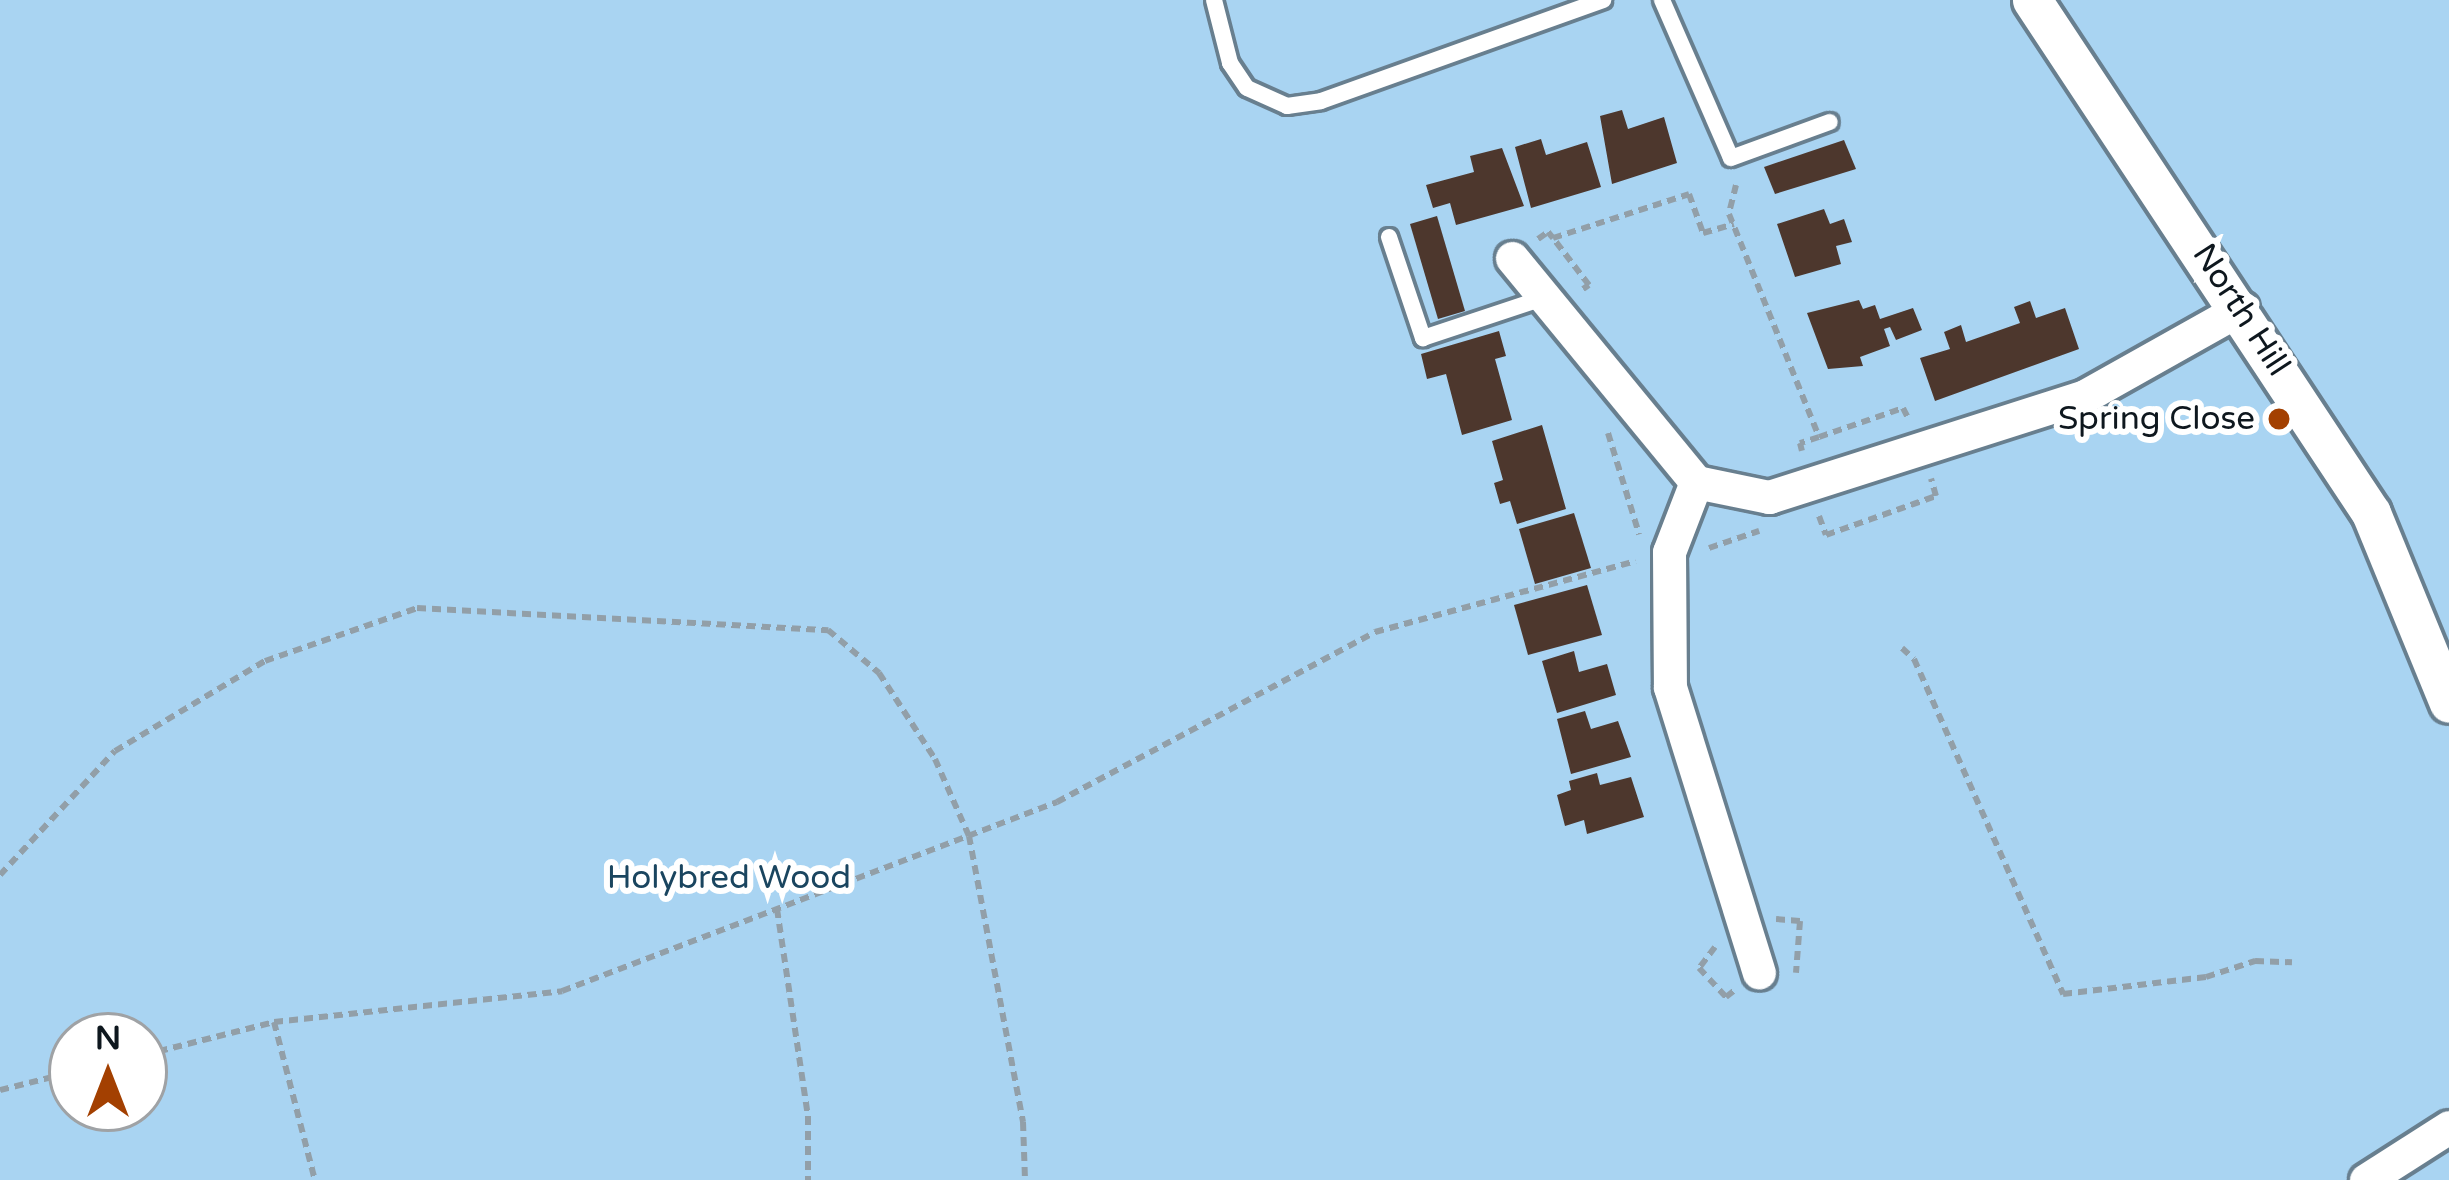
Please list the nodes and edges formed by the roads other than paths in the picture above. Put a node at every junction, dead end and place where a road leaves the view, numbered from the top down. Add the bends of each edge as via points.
1 (1214, 0) edge
2 (1603, 0) edge
3 (1662, 0) edge
4 (2032, 0) edge
5 (1830, 122) dead end
6 (1389, 237) dead end
7 (1512, 258) road end
8 (1543, 298) junction
9 (2242, 308) junction
10 (1696, 482) junction
11 (2449, 704) edge
12 (1759, 972) road end
13 (2449, 1127) edge
14 (2366, 1180) edge

1 - 2 lane via 1230,62 1247,88 1287,106 1321,101
3 - 5 lane via 1731,158
4 - 9 street, North Hill
6 - 8 lane via 1424,338
7 - 8 street
8 - 10 street
9 - 10 street via 2085,397 1844,478 1769,497
9 - 11 street, North Hill via 2372,512
10 - 12 street via 1655,556 1670,687
13 - 14 street

